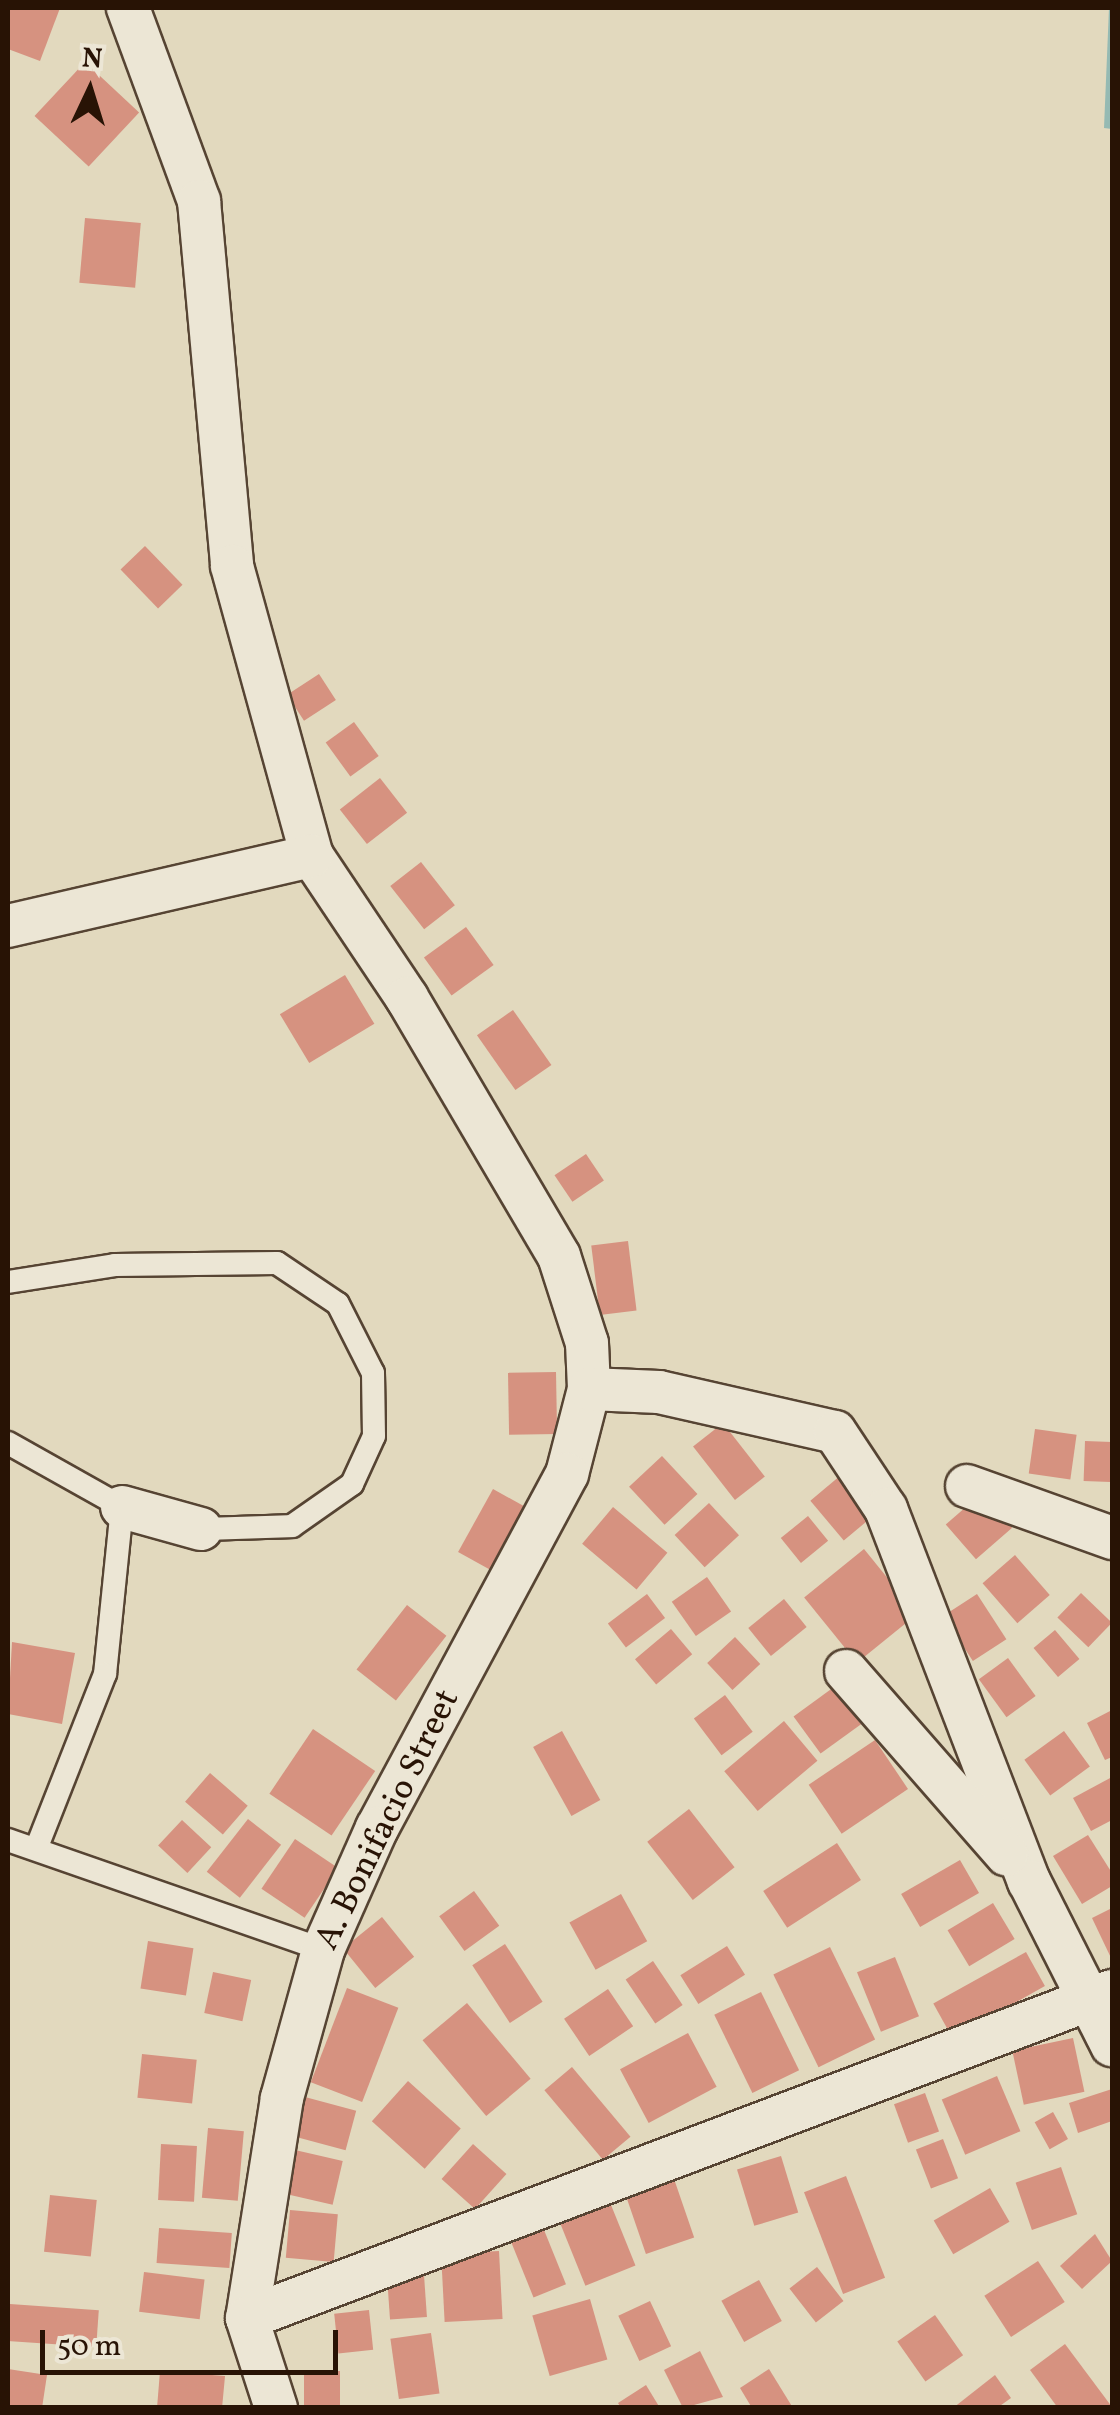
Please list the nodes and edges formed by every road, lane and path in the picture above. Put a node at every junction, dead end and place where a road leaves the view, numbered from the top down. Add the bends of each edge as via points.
1 (128, 8) edge
2 (312, 856) junction
3 (8, 926) edge
4 (8, 1282) edge
5 (589, 1389) junction
6 (8, 1443) edge
7 (968, 1486) dead end
8 (122, 1506) junction
9 (201, 1529) joint
10 (1112, 1538) edge
11 (846, 1671) dead end
12 (8, 1840) edge
13 (36, 1849) junction
14 (1029, 1881) junction
15 (323, 1950) junction
16 (1100, 1995) edge
17 (1112, 2045) edge
18 (247, 2318) junction
19 (276, 2408) edge

1 - 2 street, A. Bonifacio Street via 199,201 232,566
2 - 3 street
2 - 5 street, A. Bonifacio Street via 408,998 560,1256 587,1344
4 - 9 lane via 115,1265 277,1263 338,1304 374,1374 374,1436 352,1484 292,1526
5 - 14 street via 659,1392 835,1432 886,1509
5 - 15 street, A. Bonifacio Street via 567,1474 377,1828
6 - 8 lane
7 - 10 street
8 - 9 street
8 - 13 lane via 105,1674
11 - 14 street
12 - 13 lane
13 - 15 lane
14 - 16 street
15 - 18 street, A. Bonifacio Street via 282,2098
16 - 17 street
16 - 18 street
18 - 19 street, A. Bonifacio Street

